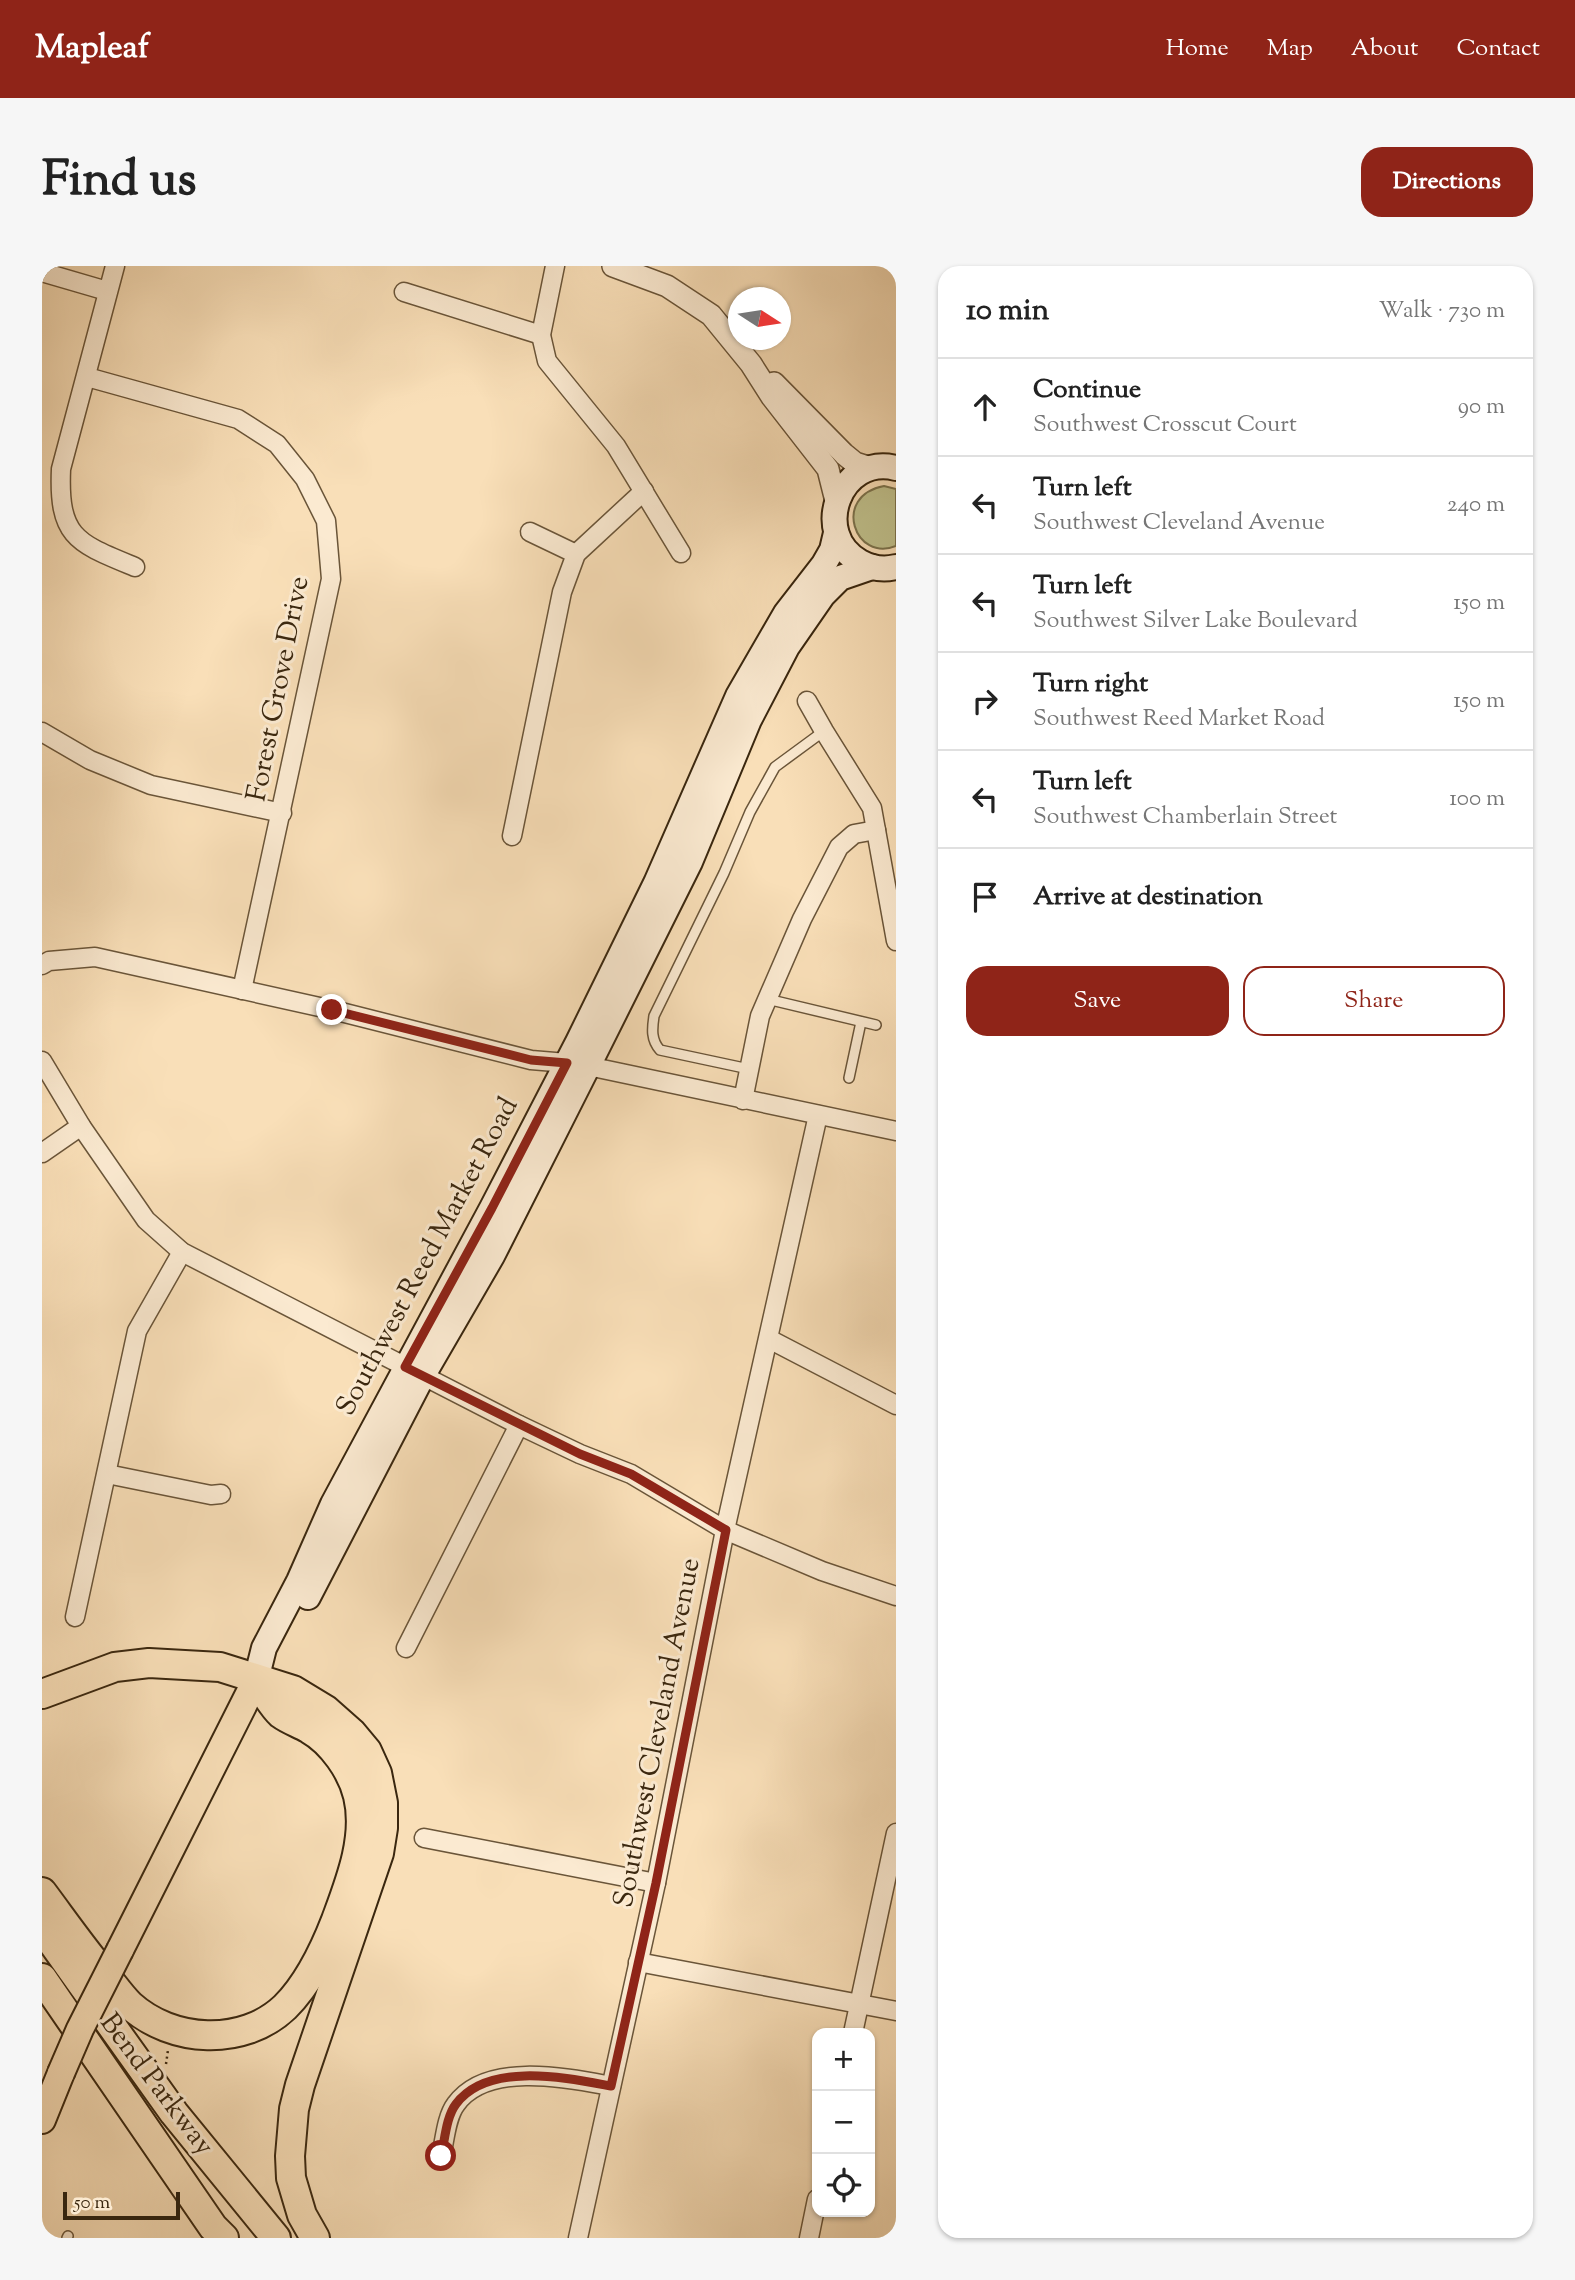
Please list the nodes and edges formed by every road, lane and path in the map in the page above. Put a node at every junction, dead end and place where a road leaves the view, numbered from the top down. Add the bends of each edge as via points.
1 (114, 266) edge
2 (555, 266) edge
3 (613, 266) edge
4 (42, 272) edge
5 (107, 291) junction
6 (404, 292) dead end
7 (541, 335) junction
8 (751, 364) junction
9 (87, 377) junction
10 (888, 467) edge
11 (644, 491) junction
12 (836, 501) junction
13 (530, 532) dead end
14 (836, 533) junction
15 (681, 553) dead end
16 (576, 554) junction
17 (135, 567) dead end
18 (889, 568) edge
19 (807, 701) dead end
20 (824, 731) junction
21 (42, 733) edge
22 (282, 813) junction
23 (876, 830) junction
24 (512, 836) dead end
25 (896, 941) edge
26 (42, 965) edge
27 (242, 990) junction
28 (767, 999) junction
29 (860, 1022) junction
30 (876, 1025) dead end
31 (42, 1062) edge
32 (578, 1065) junction
33 (749, 1069) junction
34 (849, 1078) dead end
35 (743, 1100) junction
36 (818, 1115) junction
37 (81, 1126) junction
38 (896, 1131) edge
39 (42, 1153) edge
40 (182, 1252) junction
41 (769, 1339) junction
42 (414, 1371) junction
43 (896, 1405) edge
44 (519, 1425) junction
45 (107, 1474) junction
46 (221, 1493) dead end
47 (726, 1530) junction
48 (896, 1595) edge
49 (75, 1617) dead end
50 (406, 1648) dead end
51 (256, 1680) junction
52 (42, 1694) edge
53 (896, 1833) edge
54 (425, 1838) dead end
55 (656, 1883) junction
56 (42, 1892) edge
57 (42, 1928) edge
58 (638, 1962) junction
59 (42, 1978) edge
60 (42, 2004) edge
61 (860, 2004) junction
62 (896, 2011) edge
63 (854, 2028) edge
64 (105, 2067) junction
65 (611, 2086) junction
66 (42, 2120) edge
67 (441, 2156) dead end
68 (813, 2217) edge
69 (224, 2238) edge
70 (276, 2238) edge
71 (315, 2238) edge
72 (578, 2238) edge
73 (809, 2238) edge

1 - 5 street
2 - 7 street
3 - 8 street via 667,286 710,315
4 - 5 street
5 - 9 street
6 - 7 street
7 - 11 street via 547,361 616,446
8 - 10 street via 855,463
8 - 12 street via 828,469
9 - 17 street via 61,469 60,500 68,526 88,547
9 - 22 street, Forest Grove Drive via 238,419 277,444 305,479 326,521 331,579
10 - 12 main road via 849,480
11 - 15 street
11 - 16 street
12 - 14 main road
13 - 16 street
14 - 18 main road via 846,551 863,564
14 - 32 main road, Southwest Reed Market Road via 824,565 786,613 738,696
16 - 24 street via 562,592
18 - 32 main road, Southwest Reed Market Road via 840,578 787,647 749,720 690,862
19 - 20 street
20 - 23 street via 872,808
20 - 33 lane via 775,767 654,1016 652,1033 660,1050
21 - 22 street via 90,761 151,785
22 - 27 street, Forest Grove Drive
23 - 25 street
23 - 28 street via 854,834 839,847
26 - 27 street via 94,957
27 - 32 street via 531,1060
28 - 29 lane
28 - 33 street
29 - 30 lane
29 - 34 lane
31 - 37 street
32 - 35 street
32 - 42 main road, Southwest Reed Market Road via 492,1256
33 - 35 street
35 - 36 street
36 - 38 street
36 - 41 street, Southwest Cleveland Avenue
37 - 39 street
37 - 40 street via 146,1220
40 - 42 street
40 - 45 street via 137,1331
41 - 43 street
41 - 47 street, Southwest Cleveland Avenue
42 - 44 street
42 - 51 main road, Southwest Reed Market Road via 278,1655
44 - 47 street via 631,1474
44 - 50 street
45 - 46 street via 211,1495
45 - 49 street
47 - 48 street via 822,1571
47 - 55 street, Southwest Cleveland Avenue
51 - 52 highway via 220,1667 149,1663 115,1667
51 - 56 highway via 281,1714 312,1730 346,1768 358,1796 360,1817 353,1871 333,1926 318,1962 285,2007 254,2027 218,2036 183,2032 153,2020 128,2003
51 - 66 main road, Southwest Reed Market Road, bridge via 80,2029
51 - 71 highway via 293,1690 352,1733 377,1773 383,1803 379,1853 294,2109 291,2178 302,2215
53 - 61 street
54 - 55 street
55 - 58 street, Southwest Cleveland Avenue
57 - 70 highway, Bend Parkway via 174,2113
58 - 61 street
58 - 65 street, Southwest Cleveland Avenue
59 - 64 highway, Bend Parkway
60 - 64 highway
61 - 62 street
61 - 63 street
64 - 69 highway, Bend Parkway
65 - 67 street via 537,2075 486,2083 456,2103
65 - 72 street, Southwest Cleveland Avenue
68 - 73 street

